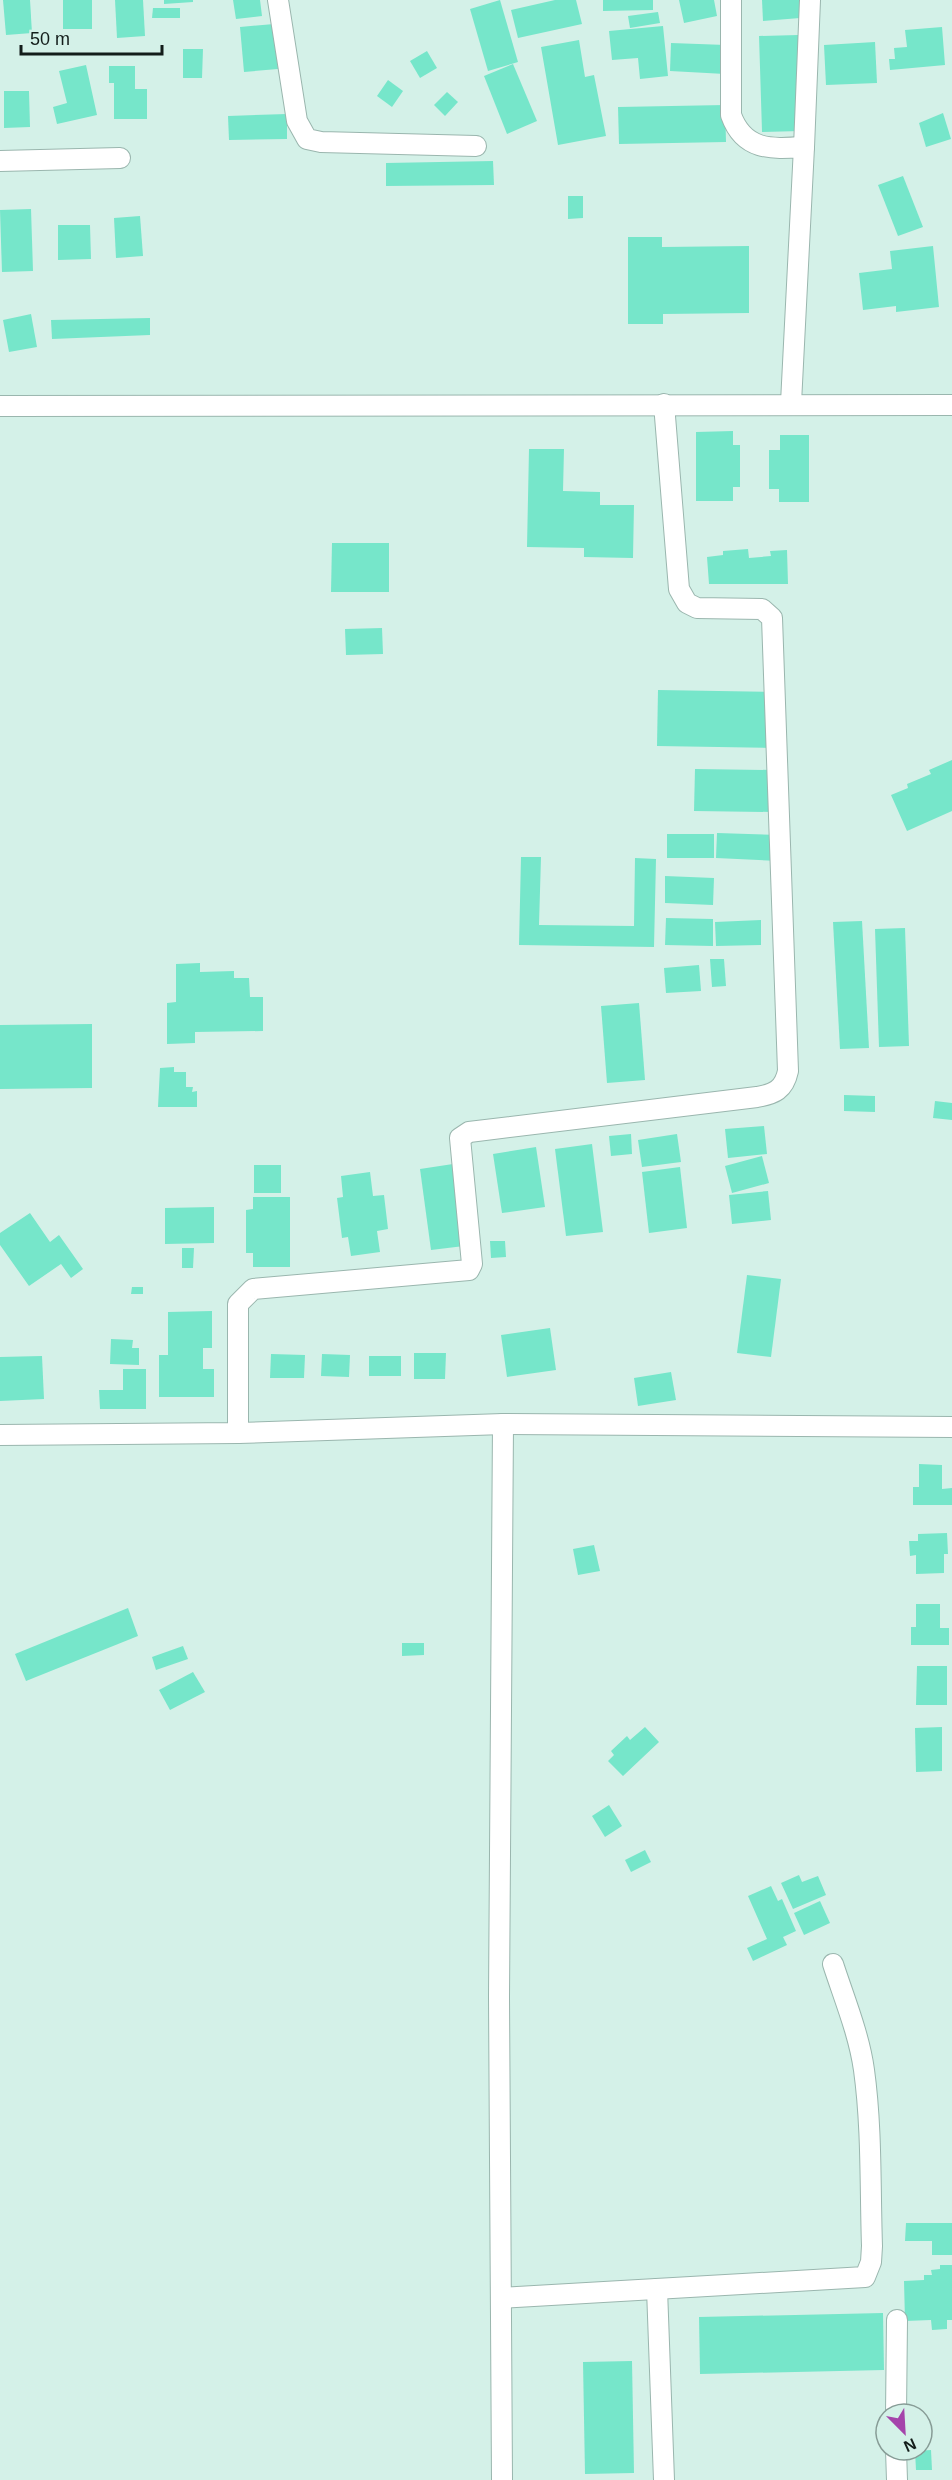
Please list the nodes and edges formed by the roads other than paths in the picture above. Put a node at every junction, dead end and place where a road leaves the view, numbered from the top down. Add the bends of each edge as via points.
1 (278, 0) edge
2 (731, 0) edge
3 (810, 0) edge
4 (476, 146) dead end
5 (804, 147) junction
6 (120, 158) dead end
7 (0, 161) edge
8 (791, 403) junction
9 (664, 404) junction
10 (952, 405) edge
11 (0, 406) edge
12 (503, 1424) junction
13 (952, 1427) edge
14 (238, 1433) junction
15 (0, 1435) edge
16 (833, 1964) dead end
17 (657, 2289) junction
18 (501, 2298) junction
19 (897, 2320) dead end
20 (896, 2402) edge
21 (896, 2462) edge
22 (502, 2480) edge
23 (664, 2480) edge
24 (897, 2480) edge

1 - 4 street via 297,121 307,139
2 - 5 street via 731,115 737,131 744,139 775,148
3 - 5 street
5 - 8 street
6 - 7 street
8 - 9 street
8 - 10 street
9 - 11 street
9 - 14 street via 680,590 687,603 697,608 762,609 772,618 786,1083 775,1094 757,1097 469,1132 460,1138 472,1264 469,1270 254,1289 245,1294 238,1304
12 - 13 street
12 - 14 street
12 - 18 street
14 - 15 street
16 - 17 street via 864,2068 872,2246 865,2277
17 - 18 street
17 - 23 street
18 - 22 street
19 - 20 street
21 - 24 street

